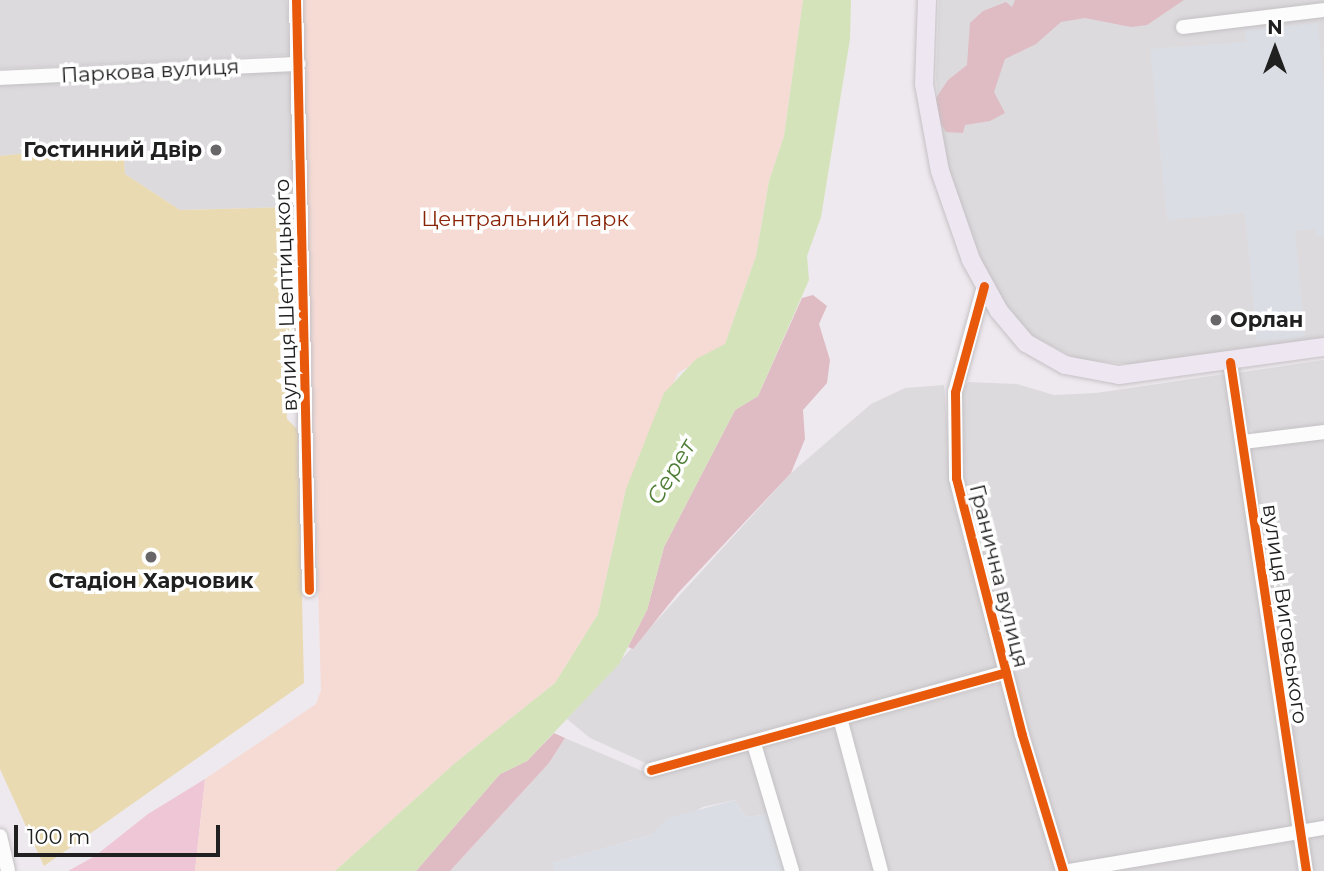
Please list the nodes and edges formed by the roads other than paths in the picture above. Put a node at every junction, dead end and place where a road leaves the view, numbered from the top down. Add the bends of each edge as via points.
1 (296, 0) edge
2 (927, 0) edge
3 (1324, 10) edge
4 (1183, 27) dead end
5 (299, 64) junction
6 (0, 78) edge
7 (984, 286) junction
8 (1324, 347) edge
9 (1230, 362) junction
10 (1324, 432) edge
11 (1243, 442) junction
12 (309, 590) dead end
13 (1006, 672) junction
14 (841, 718) junction
15 (754, 744) junction
16 (651, 770) dead end
17 (1324, 828) edge
18 (1300, 831) junction
19 (0, 836) edge
20 (8, 871) edge
21 (792, 871) edge
22 (881, 871) edge
23 (1063, 871) edge
24 (1069, 871) edge
25 (1306, 871) edge

1 - 5 street, вулиця Шептицького
2 - 7 main road via 923,62 928,123 961,235
3 - 4 street
5 - 6 street, Паркова вулиця
5 - 12 street, вулиця Шептицького
7 - 9 main road via 1018,336 1051,359 1078,370 1119,375
7 - 13 street, Гранична вулиця via 957,380 953,443 964,513
8 - 9 main road
9 - 11 street, вулиця Виговського
10 - 11 street
11 - 18 street, вулиця Виговського
13 - 14 street
13 - 23 street, Гранична вулиця
14 - 15 street
14 - 22 street
15 - 16 street
15 - 21 street
17 - 18 street
18 - 24 street
18 - 25 street, вулиця Виговського
19 - 20 street

